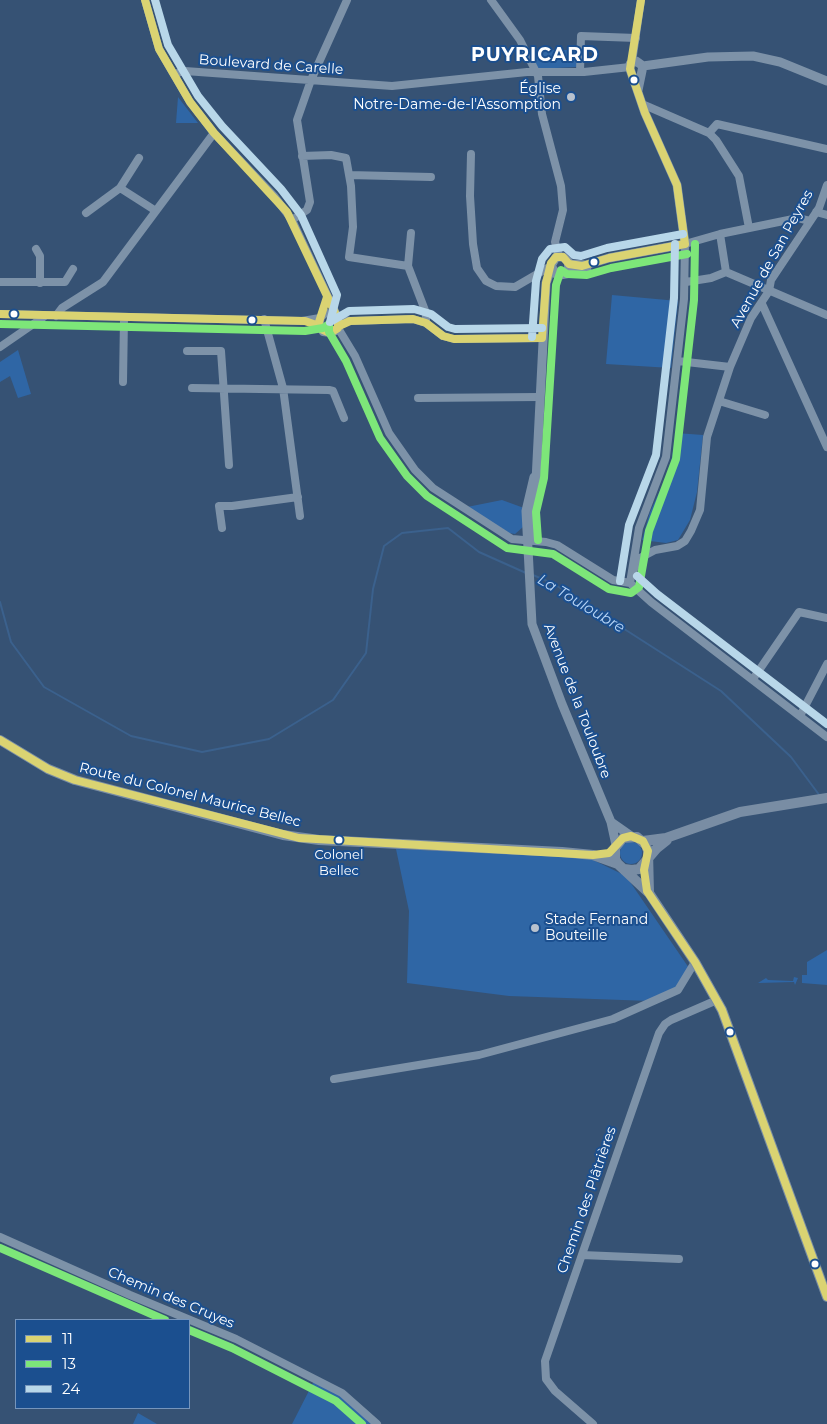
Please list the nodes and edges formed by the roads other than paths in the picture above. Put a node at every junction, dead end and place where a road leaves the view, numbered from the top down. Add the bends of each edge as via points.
1 (145, 0) edge
2 (347, 0) edge
3 (491, 0) edge
4 (641, 0) edge
5 (636, 42) junction
6 (636, 66) junction
7 (580, 72) junction
8 (536, 73) junction
9 (174, 74) junction
10 (311, 80) junction
11 (827, 80) edge
12 (642, 104) junction
13 (214, 133) junction
14 (709, 133) junction
15 (827, 148) edge
16 (471, 154) dead end
17 (302, 156) junction
18 (139, 158) dead end
19 (349, 175) junction
20 (431, 177) dead end
21 (827, 185) edge
22 (120, 188) junction
23 (156, 211) junction
24 (816, 212) junction
25 (86, 213) dead end
26 (827, 215) edge
27 (292, 220) junction
28 (810, 222) junction
29 (749, 228) junction
30 (411, 233) dead end
31 (720, 234) junction
32 (685, 244) junction
33 (36, 249) dead end
34 (559, 256) junction
35 (601, 260) junction
36 (569, 264) junction
37 (408, 266) junction
38 (73, 269) dead end
39 (556, 271) junction
40 (726, 272) junction
41 (0, 282) edge
42 (40, 282) junction
43 (686, 282) junction
44 (769, 291) junction
45 (327, 297) junction
46 (762, 304) junction
47 (0, 314) edge
48 (827, 315) edge
49 (45, 316) junction
50 (56, 316) junction
51 (124, 318) junction
52 (264, 320) junction
53 (321, 320) junction
54 (426, 323) junction
55 (337, 324) junction
56 (542, 338) junction
57 (0, 347) edge
58 (187, 350) dead end
59 (678, 361) junction
60 (730, 367) junction
61 (123, 382) dead end
62 (192, 388) dead end
63 (223, 388) junction
64 (283, 388) junction
65 (538, 397) junction
66 (418, 398) dead end
67 (719, 402) junction
68 (765, 415) dead end
69 (344, 418) dead end
70 (827, 447) edge
71 (229, 465) dead end
72 (298, 497) junction
73 (300, 516) dead end
74 (222, 528) dead end
75 (530, 541) junction
76 (632, 571) junction
77 (630, 583) junction
78 (827, 618) edge
79 (827, 664) edge
80 (753, 679) junction
81 (800, 716) junction
82 (827, 737) edge
83 (0, 740) edge
84 (827, 798) edge
85 (611, 822) junction
86 (681, 833) junction
87 (631, 836) junction
88 (643, 840) junction
89 (616, 847) junction
90 (593, 856) junction
91 (646, 861) junction
92 (621, 866) junction
93 (648, 892) junction
94 (695, 962) junction
95 (715, 997) junction
96 (334, 1078) dead end
97 (0, 1237) edge
98 (582, 1255) junction
99 (679, 1259) dead end
100 (827, 1298) edge
101 (188, 1319) edge
102 (190, 1320) edge
103 (377, 1424) edge
104 (593, 1424) edge

1 - 9 street via 159,49
2 - 10 street
3 - 8 street via 520,40
4 - 5 street
5 - 6 street
5 - 7 street via 581,36
6 - 7 street, Boulevard de Carelle
6 - 11 street via 708,57 753,56 780,62
6 - 12 street
7 - 8 street, Boulevard de Carelle
8 - 10 street, Boulevard de Carelle via 392,86
8 - 34 street via 542,114 561,186 563,210 556,242
9 - 10 street, Boulevard de Carelle via 185,71
9 - 13 street
10 - 17 street via 297,120
12 - 14 street
12 - 32 street via 677,185
13 - 23 street
13 - 27 street via 274,196
14 - 15 street via 717,124
14 - 29 street via 739,176
16 - 39 street via 473,244 477,268 486,281 496,286 515,287
17 - 19 street via 346,158
17 - 27 street via 310,202 307,210
18 - 22 street
19 - 20 street
19 - 37 street via 353,227 349,256
21 - 24 street, Avenue de San Peyres
22 - 23 street
22 - 25 street
23 - 50 street via 103,282 62,308
24 - 26 street
24 - 28 street, Avenue de San Peyres
27 - 45 street
28 - 29 street via 798,218
28 - 44 street, Avenue de San Peyres via 771,280
29 - 31 street
30 - 37 street
31 - 32 street
31 - 40 street
32 - 35 street
32 - 43 street
33 - 42 street via 40,256
34 - 36 street via 566,258
34 - 39 street via 553,260
35 - 36 street via 586,265
35 - 39 street via 588,270
36 - 39 street via 569,269
37 - 54 street via 426,313
38 - 42 street via 65,282
39 - 56 street, Avenue de la Touloubre via 546,283
40 - 43 street
40 - 44 street
41 - 42 street
43 - 59 street
44 - 46 street, Avenue de San Peyres
44 - 48 street
45 - 53 street
45 - 55 street
46 - 60 street, Avenue de San Peyres via 751,318
46 - 70 street
47 - 49 street
49 - 50 street
49 - 57 street
50 - 51 street
51 - 52 street
51 - 61 street
52 - 53 street
52 - 64 street
53 - 55 street via 329,313
53 - 55 street via 323,332
54 - 55 street via 413,319
54 - 56 street via 443,336 454,339
55 - 75 street via 389,433 415,470 449,499 494,529 512,539
56 - 65 street, Avenue de la Touloubre
58 - 63 street via 221,351
59 - 60 street
59 - 76 street via 666,457 639,528
60 - 67 street, Avenue de San Peyres
62 - 63 street
63 - 64 street
63 - 71 street
64 - 69 street via 333,391
64 - 72 street
65 - 66 street
65 - 75 street, Avenue de la Touloubre via 534,477 526,511
67 - 68 street
67 - 76 street, Avenue de San Peyres via 707,437 700,510 691,531 677,546 655,550 640,558
72 - 73 street
72 - 74 street via 219,506
75 - 77 street via 557,546 613,580
75 - 85 street, Avenue de la Touloubre via 532,624
76 - 77 street
77 - 80 street
78 - 80 street via 799,612
79 - 81 street
80 - 81 street
81 - 82 street
83 - 90 main road, Route du Colonel Maurice Bellec via 48,769 75,780 283,835 319,840 482,847
84 - 86 main road via 740,812
85 - 87 street
85 - 89 street, Avenue de la Touloubre
86 - 88 main road
86 - 91 main road via 665,841
87 - 88 main road
87 - 89 main road via 624,838
88 - 91 main road via 648,851
89 - 90 main road, Route du Colonel Maurice Bellec via 609,853
89 - 92 main road via 615,859
90 - 92 main road, Route du Colonel Maurice Bellec
91 - 92 main road via 632,870
91 - 93 main road via 644,878
92 - 93 main road
93 - 94 main road
94 - 95 main road
94 - 96 street via 678,990 613,1019 479,1055
95 - 98 street, Chemin des Plâtrières via 671,1020 659,1033
95 - 100 main road via 752,1086 784,1184
97 - 101 street, Chemin des Cruyes
98 - 99 street
98 - 104 street, Chemin des Plâtrières via 544,1370 555,1391
102 - 103 street, Chemin des Cruyes via 236,1339 342,1393

